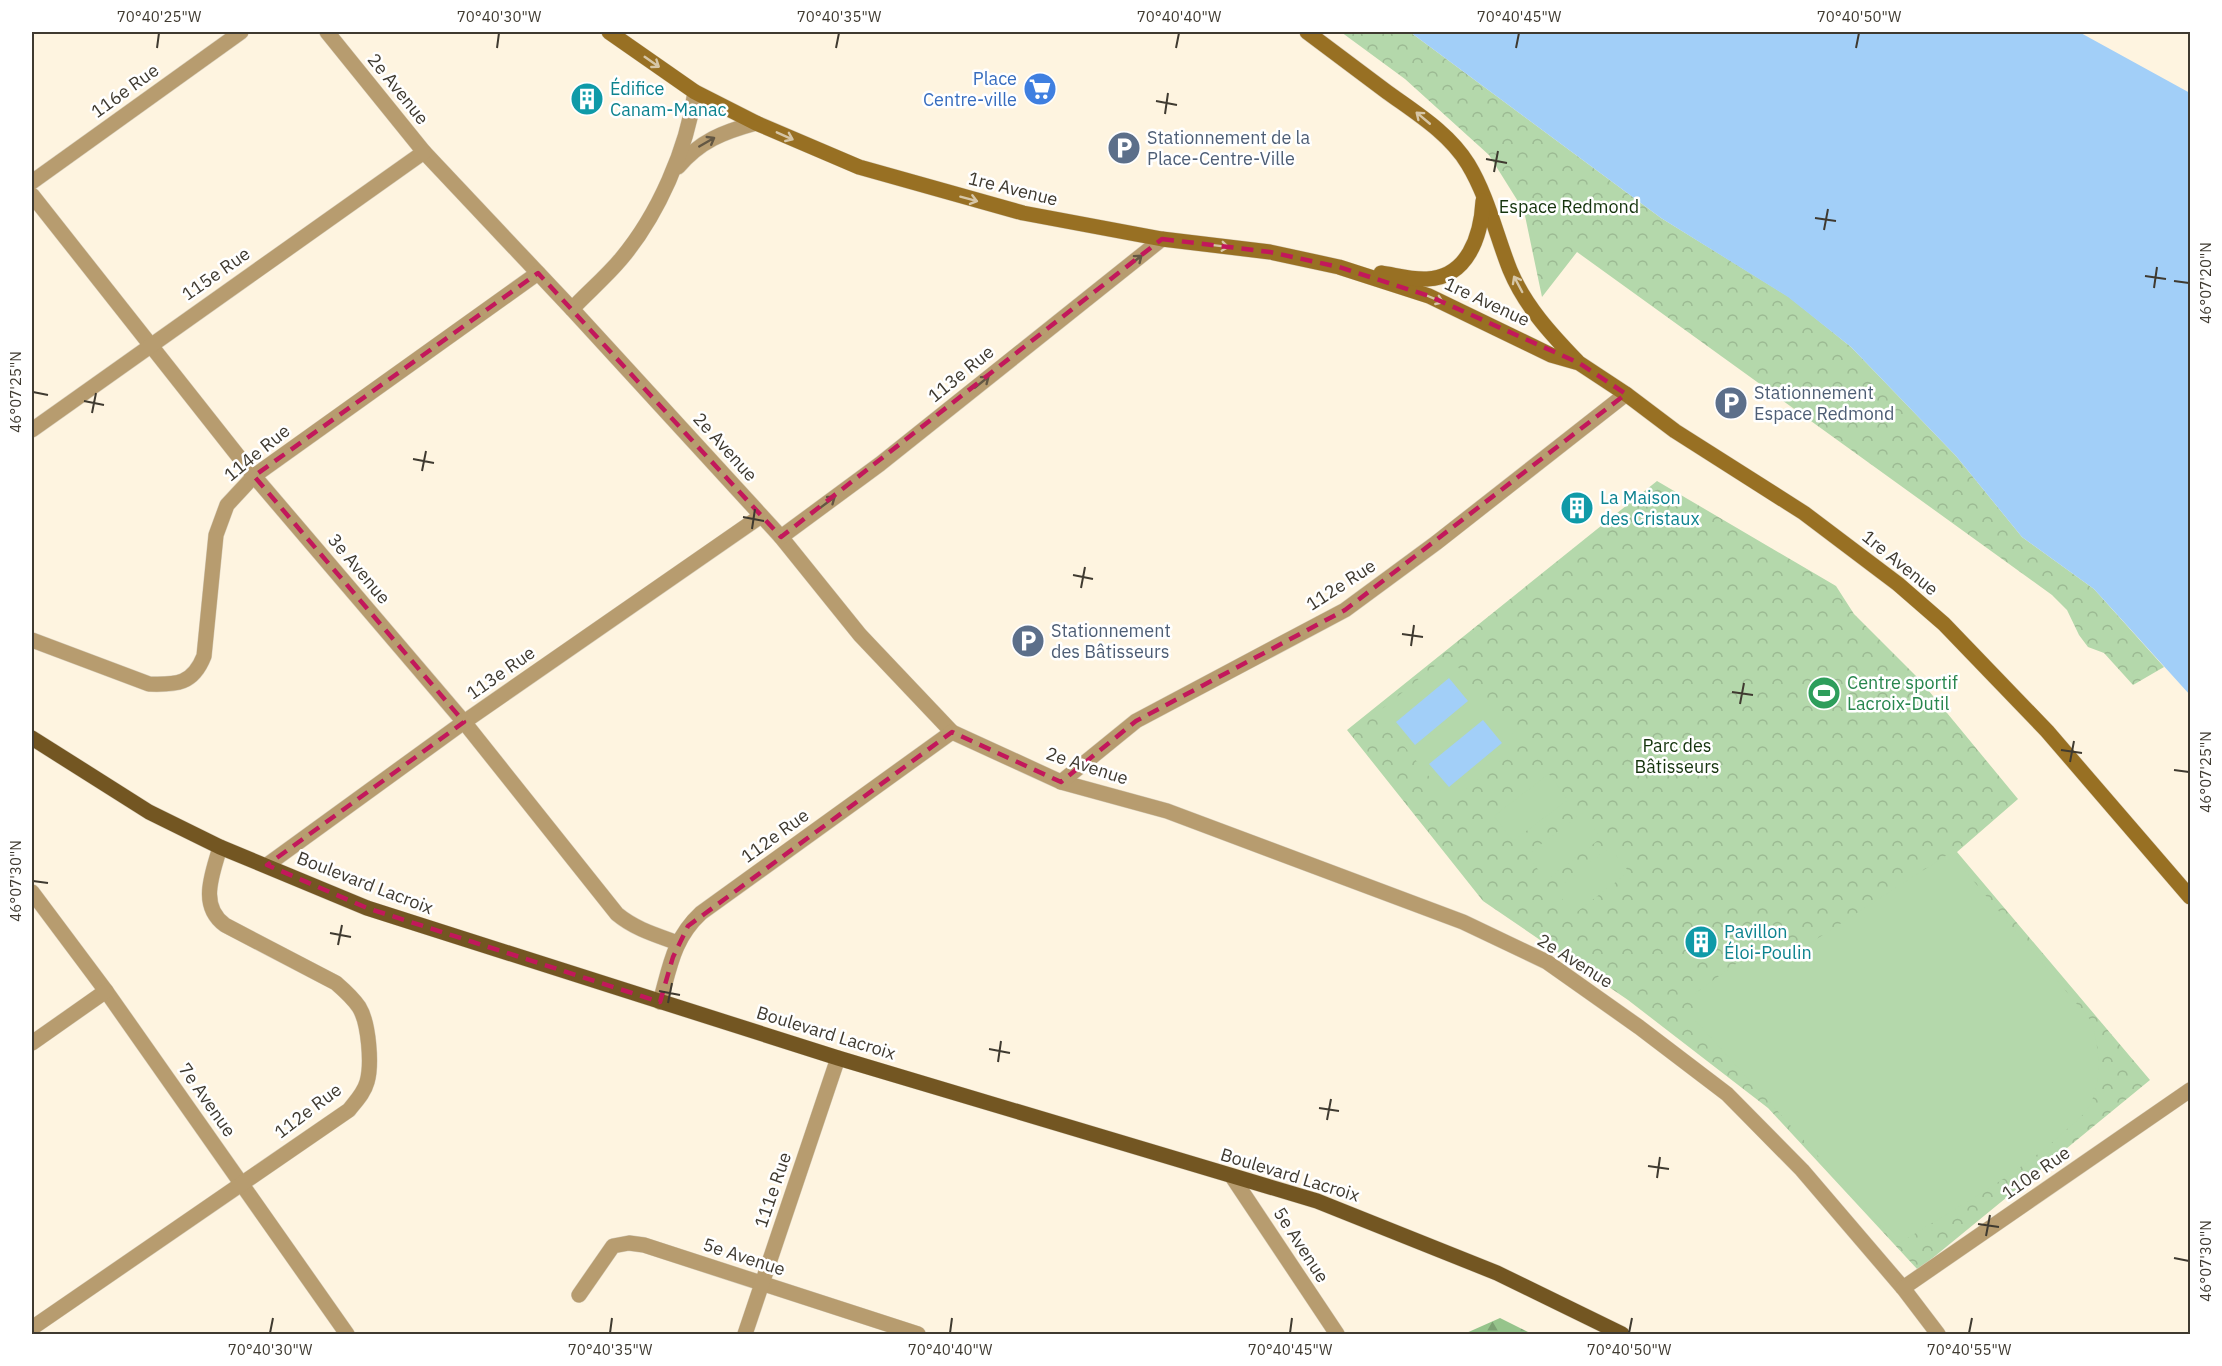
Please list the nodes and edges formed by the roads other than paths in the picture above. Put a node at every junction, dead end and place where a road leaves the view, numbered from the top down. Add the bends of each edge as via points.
1 (241, 32) edge
2 (327, 32) edge
3 (609, 32) edge
4 (1307, 32) edge
5 (695, 92) junction
6 (756, 123) junction
7 (423, 152) junction
8 (669, 179) junction
9 (32, 182) edge
10 (1483, 194) junction
11 (32, 195) edge
12 (1162, 239) junction
13 (1340, 267) junction
14 (538, 273) junction
15 (572, 309) junction
16 (149, 345) junction
17 (1579, 363) junction
18 (1626, 394) junction
19 (32, 430) edge
20 (254, 476) junction
21 (761, 516) junction
22 (781, 537) junction
23 (32, 640) edge
24 (464, 722) junction
25 (952, 732) junction
26 (32, 738) edge
27 (1061, 782) junction
28 (220, 847) junction
29 (267, 865) junction
30 (32, 892) edge
31 (2190, 897) edge
32 (678, 943) junction
33 (106, 991) junction
34 (660, 1002) junction
35 (32, 1043) edge
36 (838, 1058) junction
37 (2190, 1090) edge
38 (1233, 1178) junction
39 (242, 1183) junction
40 (762, 1283) junction
41 (1903, 1288) junction
42 (579, 1294) dead end
43 (32, 1328) edge
44 (347, 1335) edge
45 (745, 1335) edge
46 (918, 1335) edge
47 (1336, 1335) edge
48 (1622, 1335) edge
49 (1938, 1335) edge

1 - 9 street, 116e Rue
2 - 7 street, 2e Avenue
3 -> 5 street, 1re Avenue
10 -> 4 street via 1467,163 1447,138
5 - 6 street, 1re Avenue
5 - 8 street via 691,118
8 -> 6 street via 692,150 724,132
6 -> 12 street, 1re Avenue via 859,167 933,189 1023,213
7 - 14 street, 2e Avenue
7 - 16 street, 115e Rue
8 - 15 street via 621,260
10 - 13 street via 1482,218 1474,244 1461,266 1447,275 1426,279
17 -> 10 street via 1525,299
11 - 16 street, 3e Avenue
12 -> 13 street, 1re Avenue via 1270,252
22 -> 12 street, 113e Rue via 880,464
13 -> 17 street, 1re Avenue via 1429,296 1551,355
14 - 15 street, 2e Avenue
14 - 20 street, 114e Rue
15 - 21 street, 2e Avenue
16 - 19 street, 115e Rue
16 - 20 street, 3e Avenue
17 - 18 street, 1re Avenue
18 - 27 street, 112e Rue via 1345,610 1136,721
18 - 31 street, 1re Avenue via 1675,431 1804,513 1944,624 2047,731
20 - 23 street, 114e Rue via 227,505 216,535 204,656 192,677 169,685 149,684
20 - 24 street, 3e Avenue
21 - 22 street, 2e Avenue
21 - 24 street, 113e Rue
22 - 25 street, 2e Avenue via 860,634
24 - 29 street, 113e Rue
24 - 32 street, 3e Avenue via 616,914 643,931
25 - 27 street, 2e Avenue
25 - 32 street, 112e Rue via 701,913
26 - 28 main road, Boulevard Lacroix via 149,812
27 - 41 street, 2e Avenue via 1167,811 1463,922 1547,962 1727,1094 1803,1170
28 - 29 main road, Boulevard Lacroix
28 - 39 street, 112e Rue via 209,898 217,919 336,983 360,1008 369,1064 363,1093 349,1110
29 - 34 main road, Boulevard Lacroix via 367,908
30 - 33 street, 7e Avenue
32 - 34 street, 112e Rue
33 - 35 street
33 - 39 street, 7e Avenue
34 - 36 main road, Boulevard Lacroix
36 - 38 main road, Boulevard Lacroix
36 - 40 street, 111e Rue
37 - 41 street, 110e Rue
38 - 47 street, 5e Avenue
38 - 48 main road, Boulevard Lacroix via 1317,1201 1497,1273
39 - 43 street, 112e Rue
39 - 44 street, 7e Avenue
40 - 42 street, 5e Avenue via 629,1243 613,1246
40 - 45 street, 111e Rue
40 - 46 street, 5e Avenue
41 - 49 street, 2e Avenue

